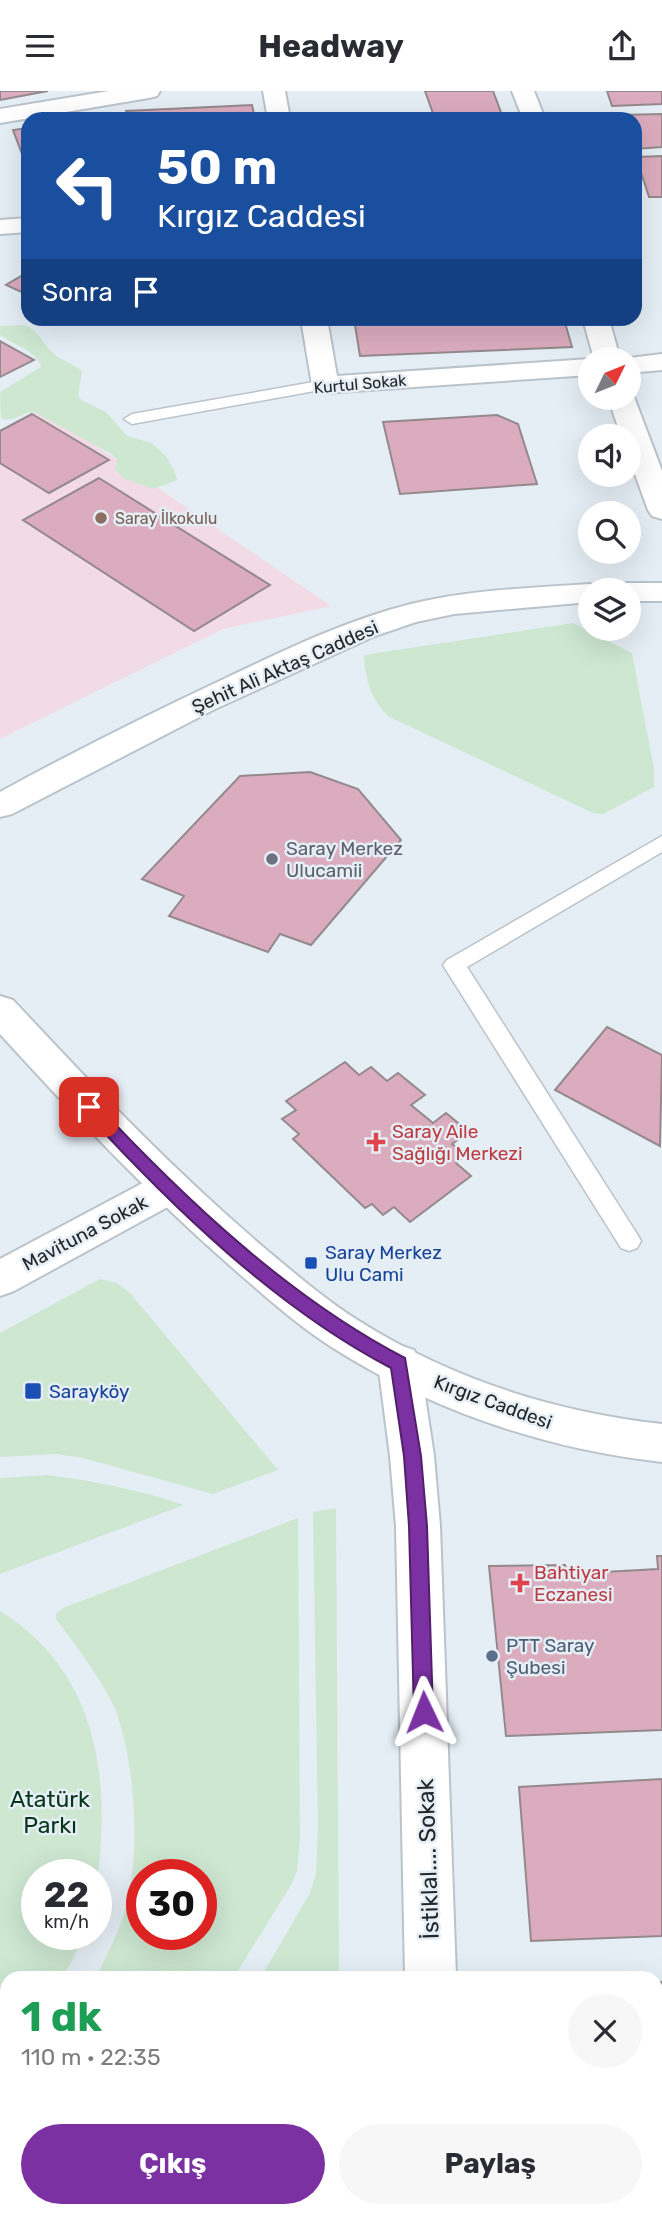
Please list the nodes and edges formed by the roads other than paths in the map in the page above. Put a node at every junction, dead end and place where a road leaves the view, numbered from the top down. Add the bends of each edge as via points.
1 (149, 91) edge
2 (274, 91) edge
3 (523, 91) edge
4 (21, 112) edge
5 (24, 112) edge
6 (278, 112) edge
7 (531, 112) edge
8 (0, 116) edge
9 (21, 226) edge
10 (0, 227) edge
11 (315, 326) edge
12 (598, 326) edge
13 (604, 347) edge
14 (662, 362) edge
15 (641, 364) edge
16 (578, 368) edge
17 (325, 385) junction
18 (626, 410) edge
19 (132, 419) dead end
20 (662, 510) edge
21 (641, 592) edge
22 (662, 592) edge
23 (578, 594) edge
24 (0, 806) edge
25 (662, 843) edge
26 (0, 1010) edge
27 (170, 1187) junction
28 (629, 1241) dead end
29 (0, 1279) edge
30 (399, 1363) junction
31 (662, 1443) edge
32 (431, 1971) edge

1 - 5 street
2 - 6 street
3 - 7 street
4 - 8 street
9 - 10 street
11 - 17 street
12 - 13 street
14 - 15 street
16 - 17 street, Kurtul Sokak
17 - 19 lane, Kurtul Sokak
18 - 20 street
21 - 22 street
23 - 24 street, Şehit Ali Aktaş Caddesi via 465,604 368,628 181,712
25 - 28 lane via 454,965
26 - 27 street, Kırgız Caddesi via 125,1146
27 - 29 street, Mavituna Sokak
27 - 30 street, Kırgız Caddesi via 294,1296 356,1341
30 - 31 street, Kırgız Caddesi via 438,1384 520,1415 576,1430
30 - 32 street, İstiklal.... Sokak via 418,1526

